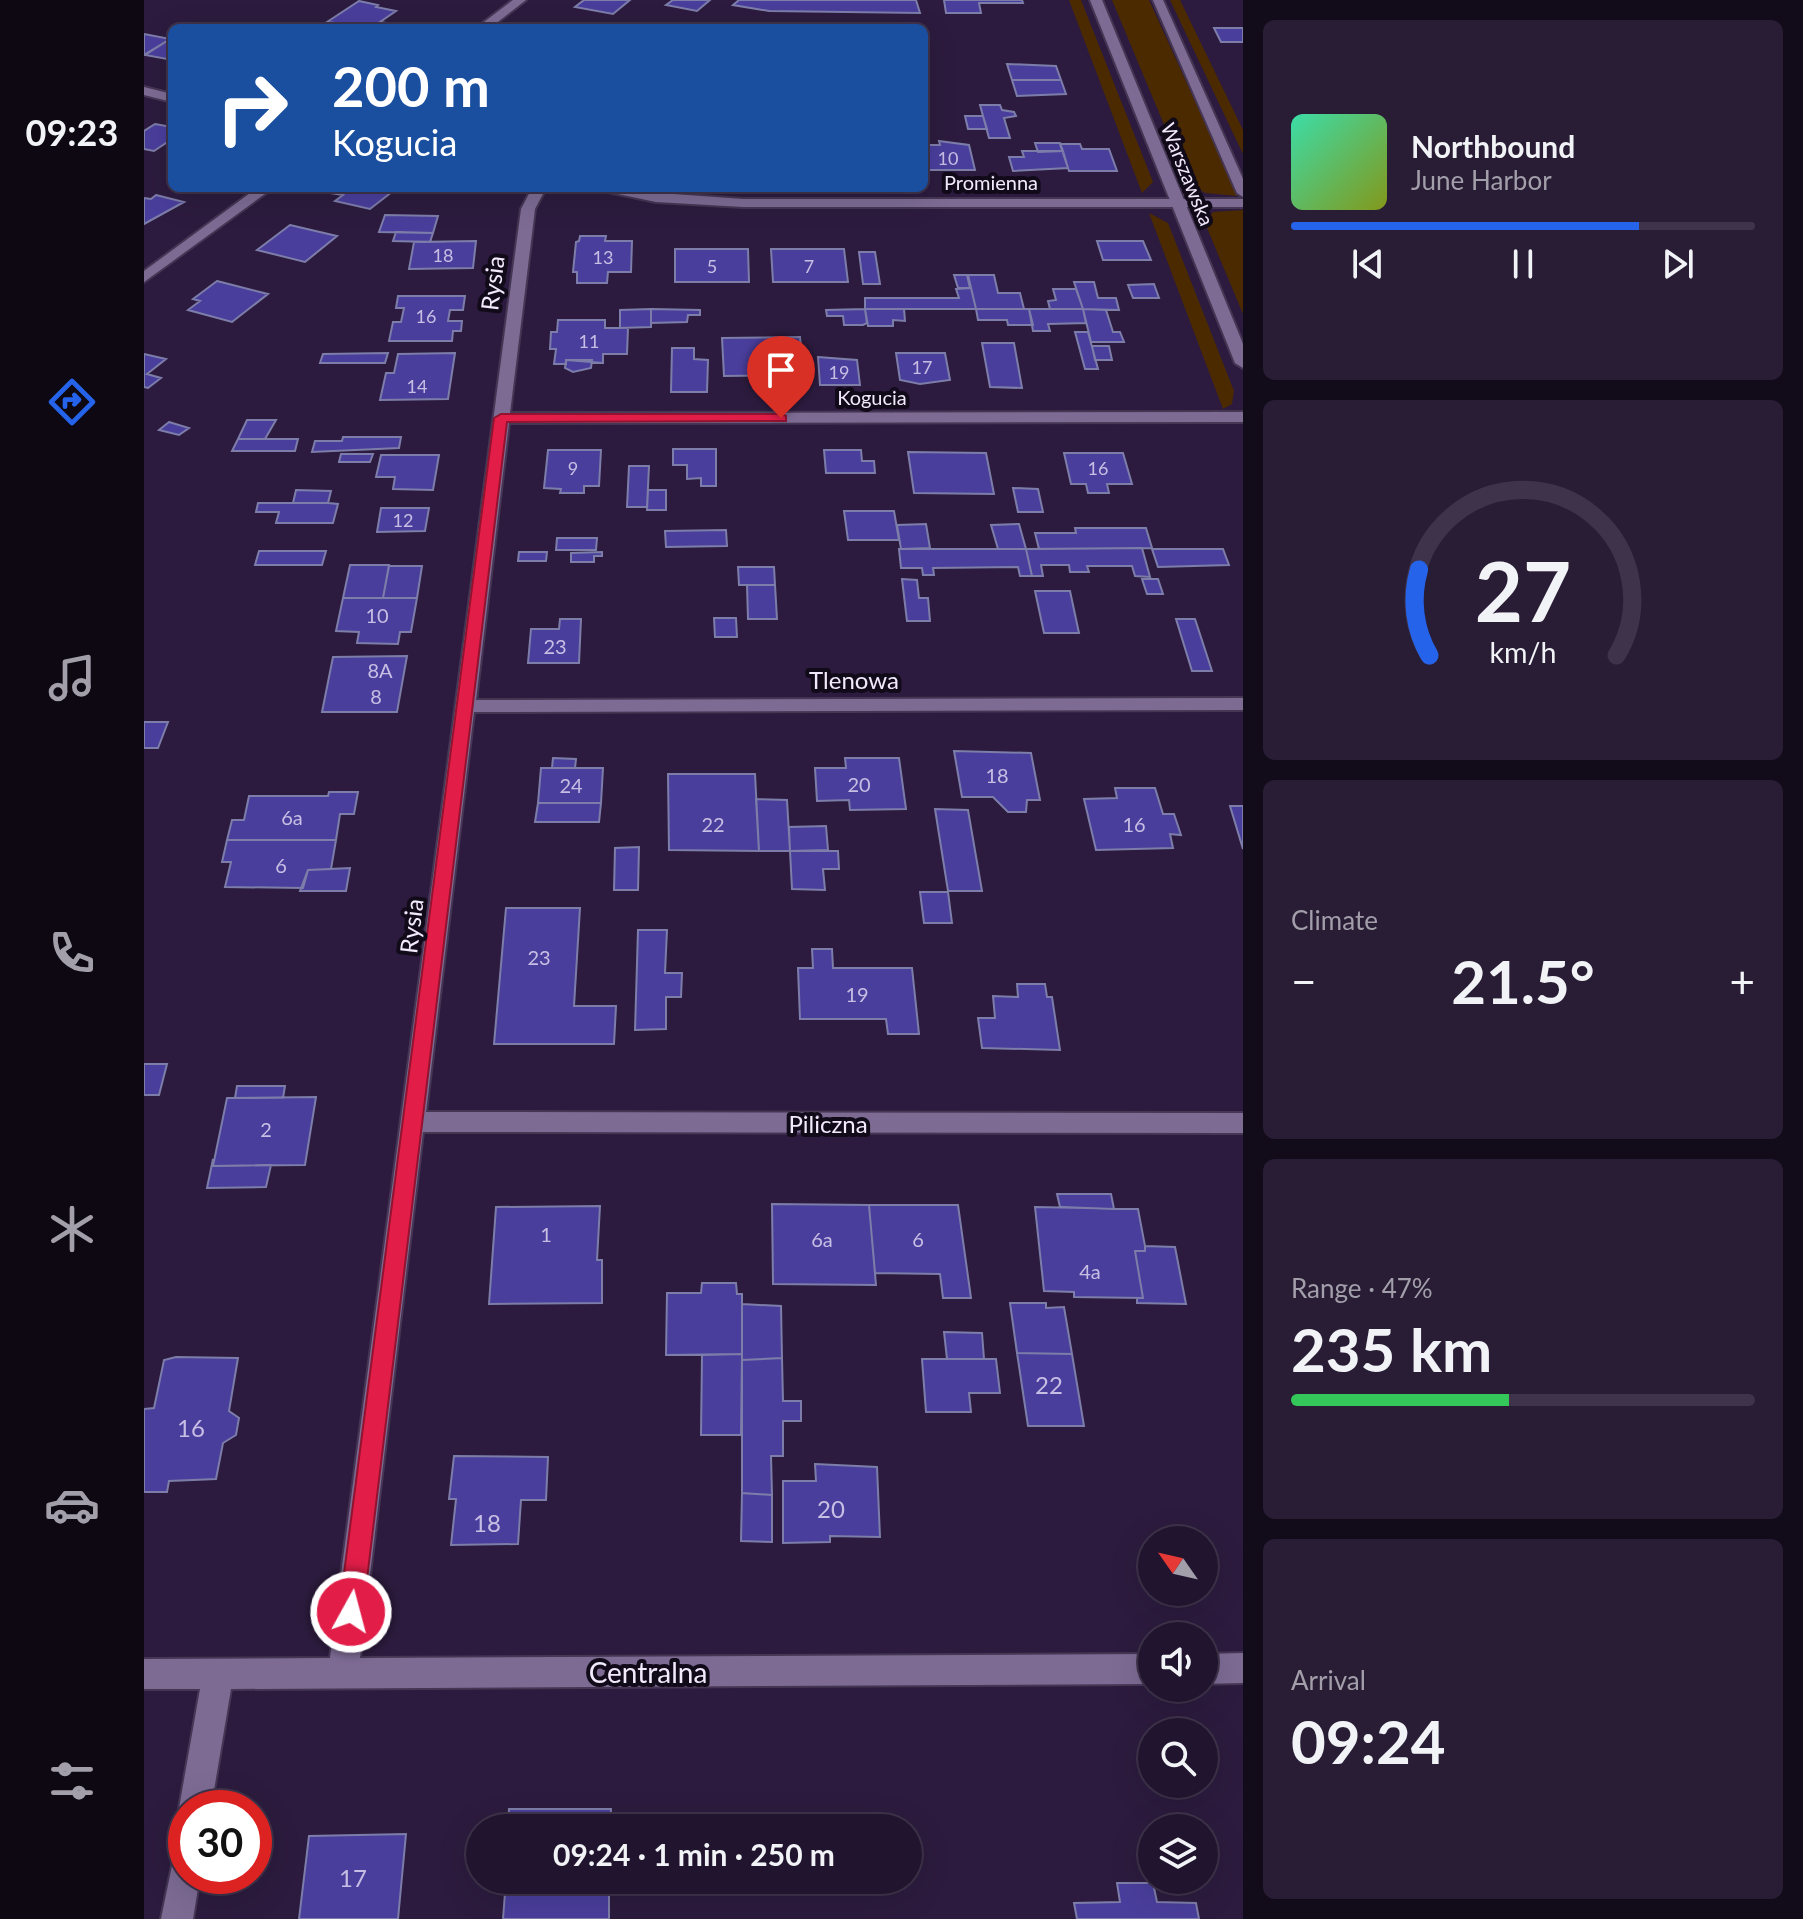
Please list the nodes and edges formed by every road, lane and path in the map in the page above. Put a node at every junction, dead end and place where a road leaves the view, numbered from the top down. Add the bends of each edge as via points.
1 (520, 0) edge
2 (1096, 0) edge
3 (1158, 0) edge
4 (487, 24) edge
5 (144, 91) edge
6 (168, 97) edge
7 (261, 192) edge
8 (537, 192) edge
9 (660, 192) edge
10 (1243, 193) edge
11 (692, 194) edge
12 (1178, 202) junction
13 (1243, 203) edge
14 (144, 278) edge
15 (1243, 363) edge
16 (1243, 417) edge
17 (501, 418) junction
18 (1243, 704) edge
19 (465, 706) junction
20 (413, 1122) junction
21 (1243, 1123) edge
22 (1243, 1668) edge
23 (1138, 1669) edge
24 (1218, 1669) edge
25 (144, 1674) edge
26 (218, 1674) junction
27 (343, 1674) junction
28 (198, 1790) edge
29 (181, 1894) edge
30 (177, 1919) edge

1 - 4 street
2 - 12 street, Warszawska
3 - 10 lane
5 - 6 street
7 - 14 street
8 - 17 street, Rysia via 528,209
9 - 11 street, Promienna
11 - 12 street, Promienna
12 - 13 street, Promienna
12 - 15 street, Warszawska
16 - 17 street, Kogucia
17 - 19 street, Rysia
18 - 19 street, Tlenowa
19 - 20 street, Rysia
20 - 21 street, Piliczna
20 - 27 street, Rysia
22 - 24 street
23 - 27 street, Centralna
25 - 26 street, Centralna
26 - 27 street, Centralna
26 - 28 street
29 - 30 street

